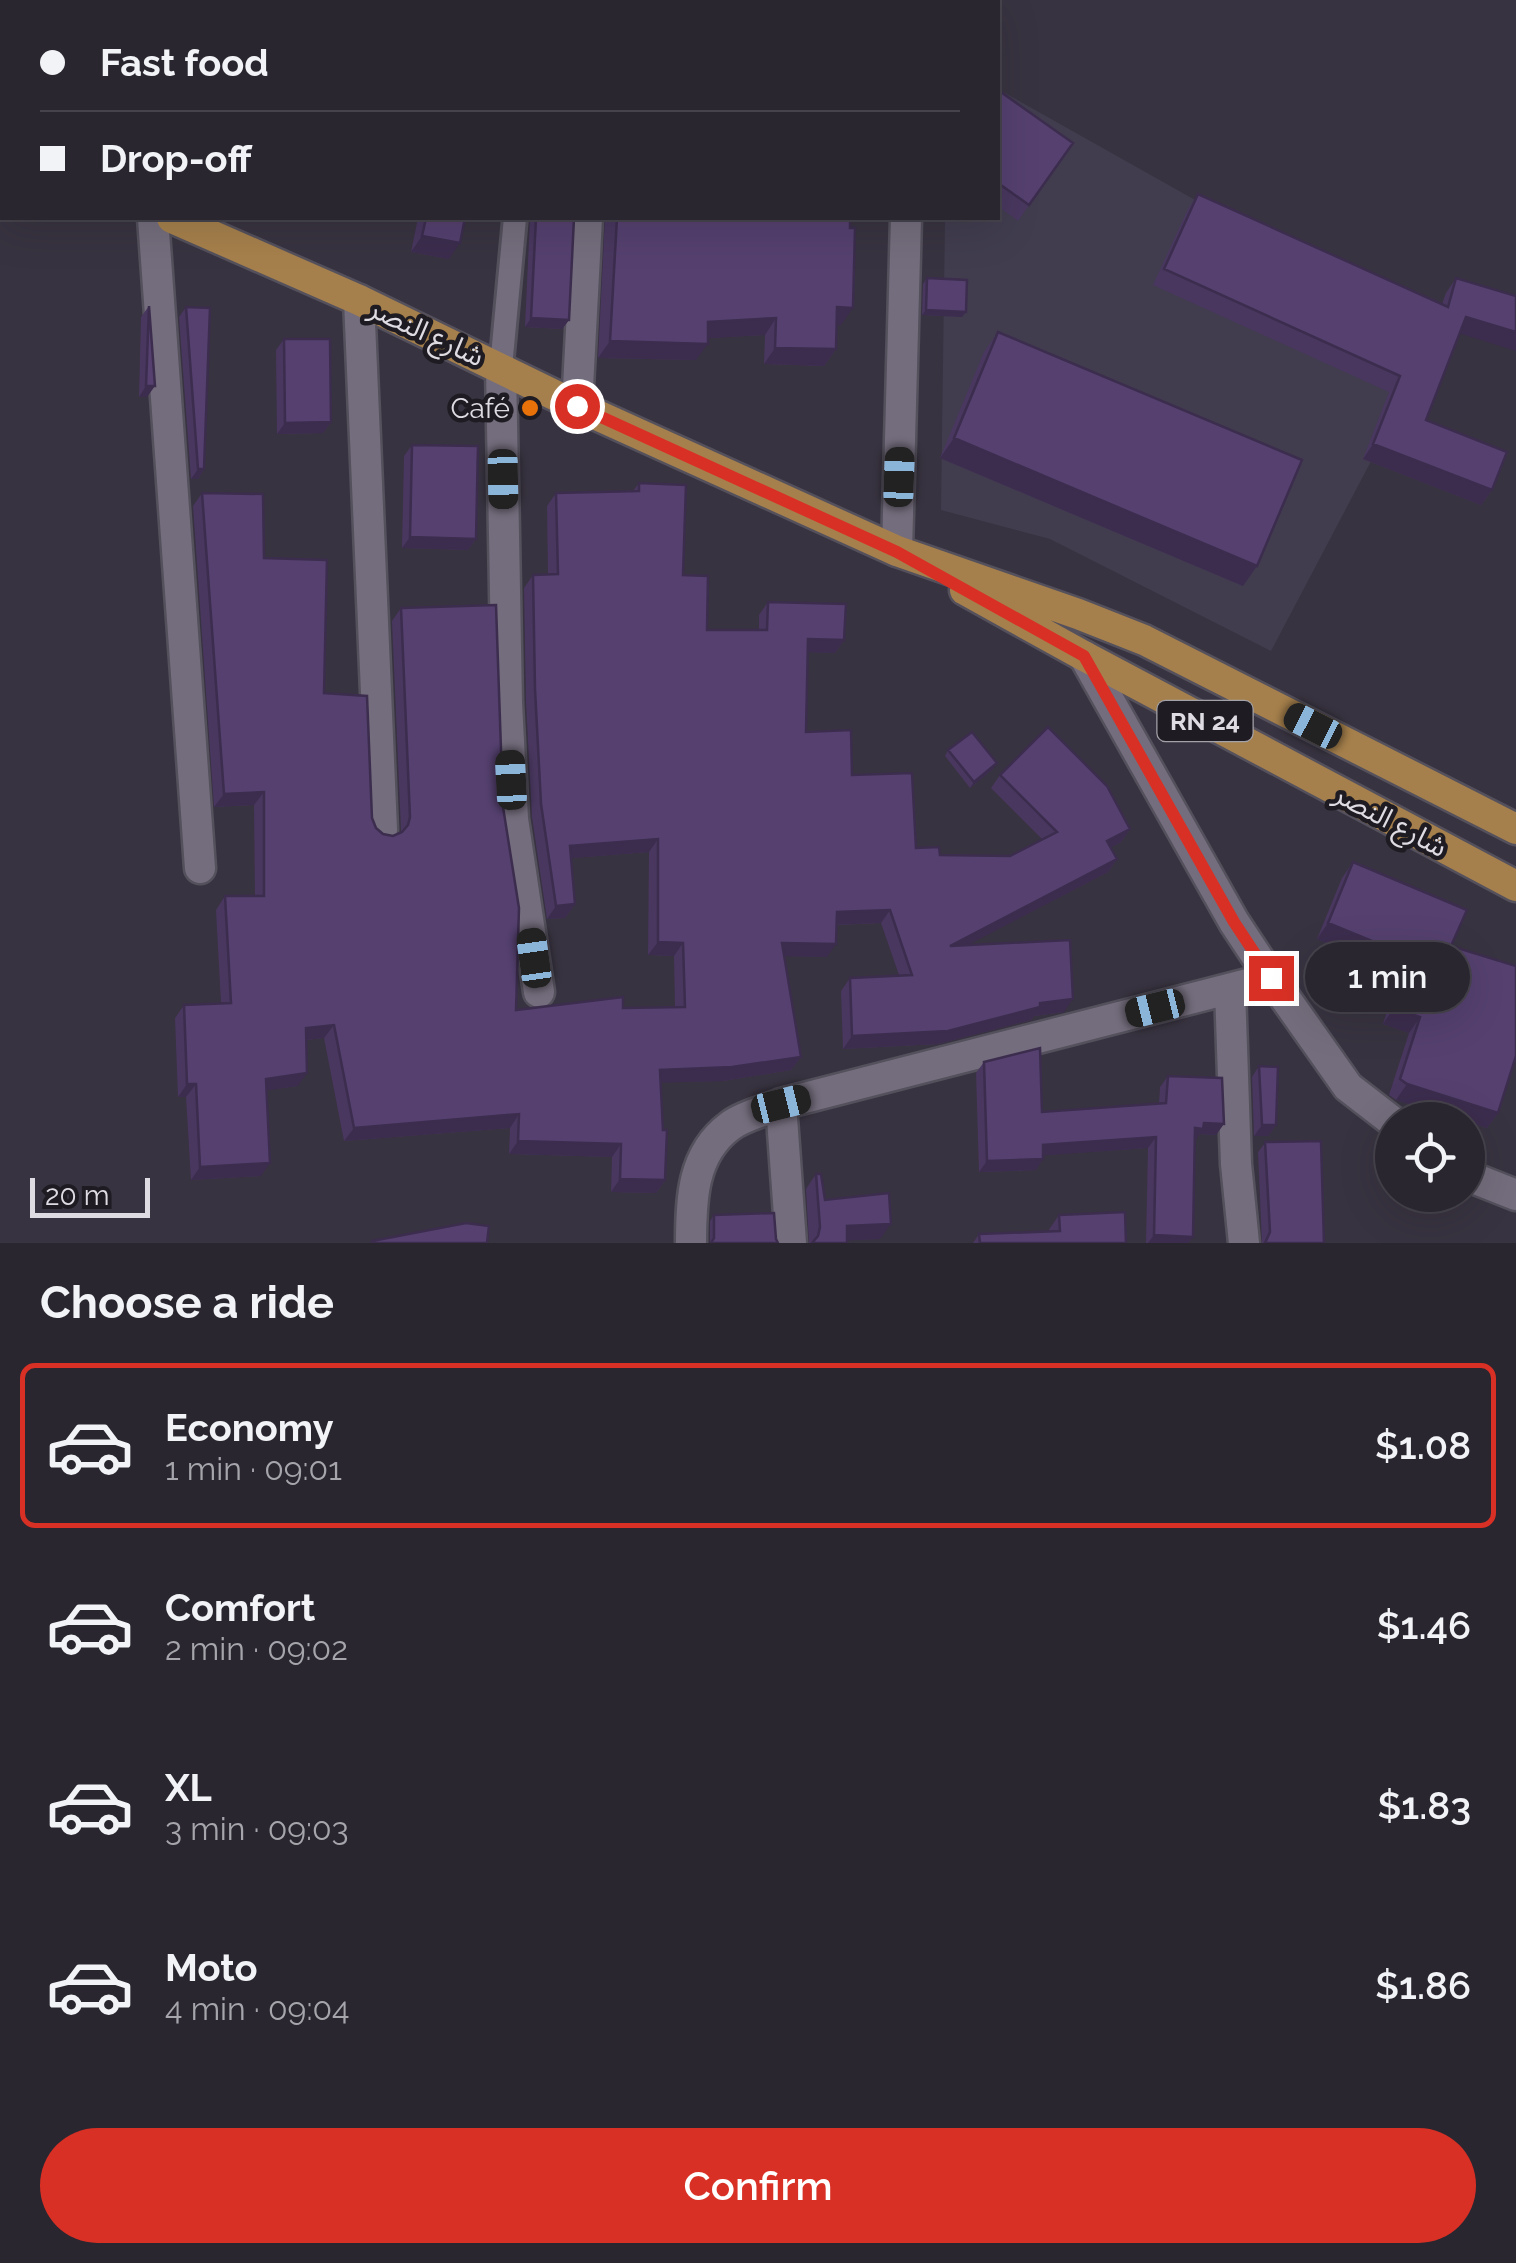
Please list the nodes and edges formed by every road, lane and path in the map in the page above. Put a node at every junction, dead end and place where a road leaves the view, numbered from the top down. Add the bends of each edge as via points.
1 (153, 220) edge
2 (177, 220) edge
3 (515, 220) edge
4 (587, 220) edge
5 (906, 220) edge
6 (359, 300) junction
7 (501, 367) junction
8 (577, 406) junction
9 (897, 552) junction
10 (1084, 656) junction
11 (1516, 829) edge
12 (382, 830) edge
13 (200, 868) dead end
14 (1516, 886) edge
15 (1271, 978) junction
16 (1230, 989) junction
17 (539, 992) dead end
18 (781, 1104) junction
19 (1375, 1108) edge
20 (1485, 1183) edge
21 (1516, 1195) edge
22 (691, 1243) edge
23 (791, 1243) edge
24 (1244, 1243) edge

1 - 13 street
2 - 6 main road, شارع النصر / RN 24
3 - 7 lane
4 - 8 street
5 - 9 street
6 - 7 main road, شارع النصر / RN 24
6 - 12 street
7 - 8 main road, شارع النصر / RN 24
7 - 17 street via 513,819
8 - 9 main road, شارع النصر / RN 24
9 - 10 main road, شارع النصر / RN 24
9 - 11 main road, شارع النصر / RN 24 via 1144,640
10 - 14 main road, شارع النصر / RN 24
10 - 15 street
15 - 16 street
15 - 19 street via 1348,1087
16 - 18 street
16 - 24 street
18 - 22 street via 730,1126 701,1158
18 - 23 street
20 - 21 street

